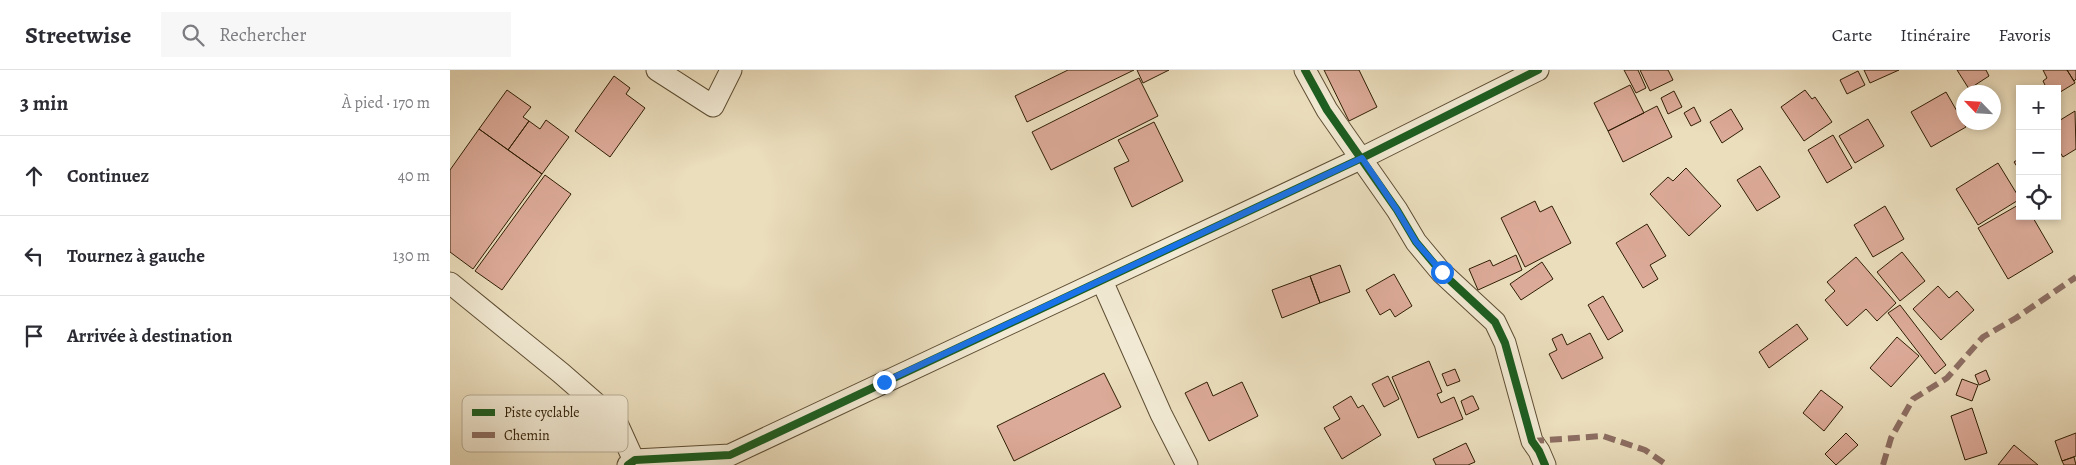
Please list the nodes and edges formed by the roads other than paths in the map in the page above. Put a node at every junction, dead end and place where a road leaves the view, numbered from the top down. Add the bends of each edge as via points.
1 (657, 70) edge
2 (731, 70) edge
3 (1305, 70) edge
4 (1538, 70) edge
5 (1362, 158) junction
6 (1102, 281) junction
7 (450, 283) edge
8 (587, 395) edge
9 (628, 451) edge
10 (726, 460) edge
11 (633, 463) edge
12 (1187, 465) edge
13 (1545, 465) edge

1 - 2 street via 713,106
3 - 5 street via 1327,110
4 - 5 street
5 - 6 street
5 - 13 street via 1416,242 1494,322 1505,343 1532,441
6 - 10 street
6 - 12 street
7 - 8 street
9 - 11 street
10 - 11 street

